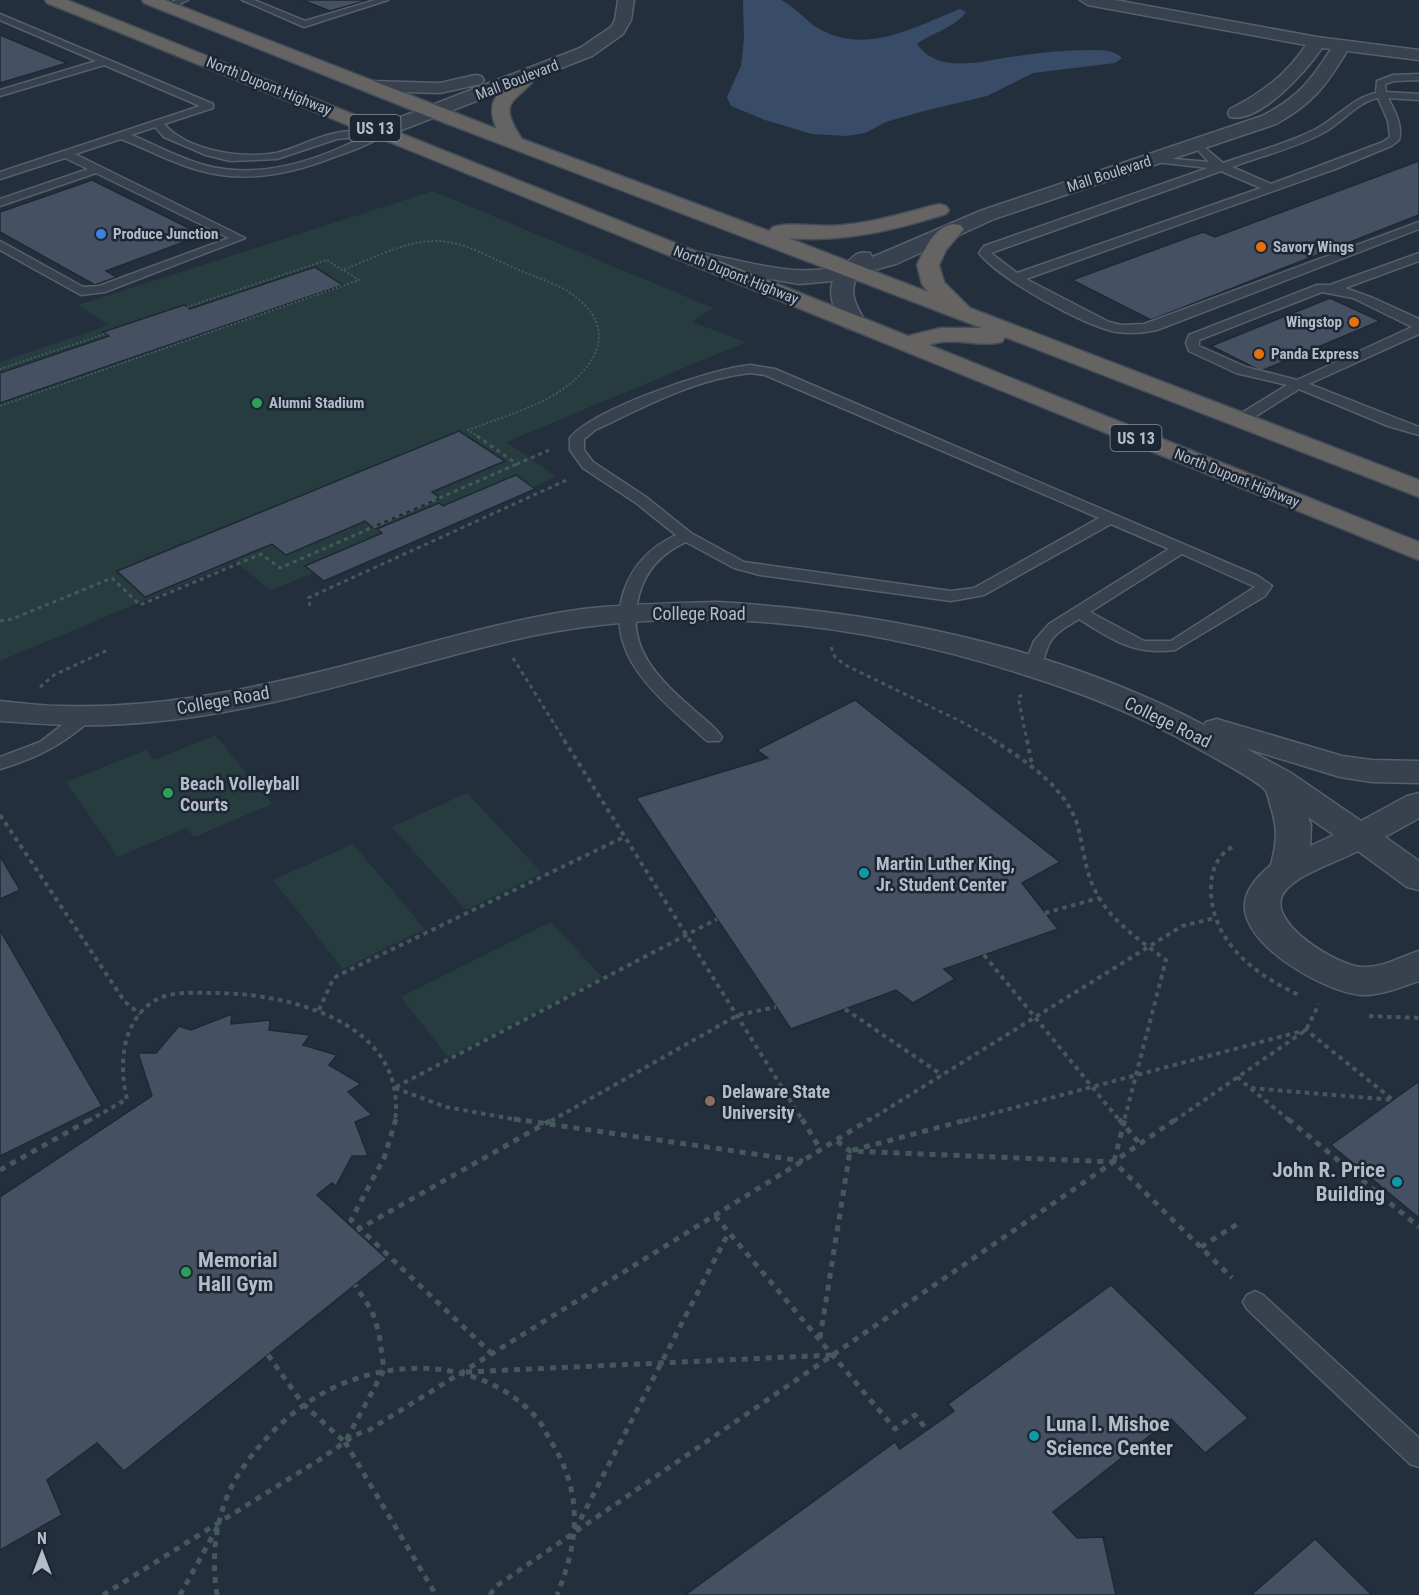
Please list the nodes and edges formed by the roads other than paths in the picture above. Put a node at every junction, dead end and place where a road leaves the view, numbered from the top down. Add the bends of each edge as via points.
1 (53, 0) edge
2 (150, 0) edge
3 (184, 0) edge
4 (246, 0) edge
5 (384, 0) edge
6 (626, 0) edge
7 (1088, 0) edge
8 (167, 7) junction
9 (0, 17) edge
10 (598, 21) dead end
11 (1236, 27) junction
12 (1317, 42) junction
13 (1341, 46) junction
14 (1419, 56) edge
15 (103, 62) junction
16 (528, 76) junction
17 (1294, 76) junction
18 (1419, 77) edge
19 (1324, 78) junction
20 (370, 86) junction
21 (0, 93) edge
22 (1381, 95) junction
23 (1419, 97) edge
24 (434, 112) junction
25 (156, 122) junction
26 (382, 131) junction
27 (121, 135) junction
28 (515, 142) junction
29 (1198, 146) junction
30 (66, 154) junction
31 (1156, 159) junction
32 (1091, 160) dead end
33 (1220, 166) junction
34 (97, 169) junction
35 (0, 176) edge
36 (1270, 188) junction
37 (0, 203) edge
38 (948, 206) joint
39 (735, 225) junction
40 (1419, 225) edge
41 (953, 229) junction
42 (0, 245) edge
43 (1419, 257) edge
44 (696, 259) junction
45 (850, 270) junction
46 (1016, 278) junction
47 (1334, 288) junction
48 (964, 313) junction
49 (1416, 322) edge
50 (854, 323) junction
51 (908, 345) junction
52 (1052, 348) junction
53 (1298, 384) junction
54 (1240, 420) junction
55 (1419, 431) edge
56 (1419, 489) edge
57 (1110, 518) junction
58 (686, 536) junction
59 (1181, 548) junction
60 (1419, 552) edge
61 (1078, 612) junction
62 (627, 614) junction
63 (1029, 679) junction
64 (1136, 704) junction
65 (0, 711) edge
66 (85, 716) junction
67 (713, 737) dead end
68 (0, 763) edge
69 (1419, 772) edge
70 (1279, 781) junction
71 (1419, 804) edge
72 (1360, 836) junction
73 (1287, 873) junction
74 (1419, 878) edge
75 (1415, 969) edge
76 (1255, 1302) dead end
77 (1419, 1455) edge

1 - 26 highway, North Dupont Highway / US 13
2 - 8 highway, North Dupont Highway / US 13
3 - 8 lane
4 - 5 lane via 304,24
6 - 16 street, Mall Boulevard via 623,20 612,36 570,60
7 - 11 street
8 - 20 highway, North Dupont Highway / US 13
9 - 15 lane
10 - 20 street, Mall Boulevard via 585,35 562,49 467,83 440,88
11 - 12 street
11 - 17 street via 1269,42 1285,55
12 - 13 street
12 - 17 street, Mall Boulevard
13 - 14 street
13 - 19 street, Mall Boulevard
14 - 19 street via 1351,66
15 - 21 lane
15 - 25 lane via 209,106
16 - 24 street, Mall Boulevard
16 - 28 highway via 508,92 500,114 501,123
17 - 32 street, Mall Boulevard via 1271,95 1233,115
18 - 22 lane via 1385,80 1380,83
19 - 29 street, Mall Boulevard via 1289,110
20 - 24 highway, North Dupont Highway / US 13
22 - 23 lane
22 - 33 lane via 1363,98 1322,130
22 - 36 lane via 1390,111 1395,138 1334,166
24 - 26 street, Mall Boulevard
24 - 28 highway, North Dupont Highway / US 13
25 - 26 lane via 168,135 231,158 277,156 335,136
25 - 27 lane
26 - 27 lane via 352,147 311,161 235,172 203,168
26 - 44 highway, North Dupont Highway / US 13
27 - 30 lane
28 - 39 highway, North Dupont Highway / US 13
29 - 31 street, Mall Boulevard
29 - 33 lane
30 - 34 lane
30 - 35 lane
31 - 33 lane
31 - 41 street, Mall Boulevard
33 - 36 lane
33 - 46 lane via 988,248 988,259
34 - 37 lane
34 - 42 lane via 239,238 102,289 81,291
36 - 46 lane
38 - 39 highway via 884,227 830,234
38 - 45 street via 874,246
39 - 45 highway, North Dupont Highway / US 13
40 - 46 lane via 1141,329 1106,325
41 - 45 street, Mall Boulevard via 888,259
41 - 48 highway via 936,248 928,265 933,284
43 - 47 lane
44 - 45 street, Mall Boulevard via 800,277
44 - 50 highway, North Dupont Highway / US 13
45 - 48 highway, North Dupont Highway / US 13
45 - 50 street via 841,282 840,298
47 - 49 lane
47 - 53 lane via 1310,292 1194,338 1192,343 1194,348 1241,369
48 - 52 highway, North Dupont Highway / US 13
49 - 53 lane
50 - 51 highway, North Dupont Highway / US 13
51 - 52 highway via 934,333 970,333
51 - 60 highway, North Dupont Highway / US 13
52 - 54 highway, North Dupont Highway / US 13
53 - 54 lane
53 - 55 lane
54 - 56 highway, North Dupont Highway / US 13
57 - 58 lane via 966,596 760,570 739,565
57 - 58 lane via 770,372 750,368 701,379 590,427 578,438 577,450 588,465
57 - 59 lane
58 - 62 lane via 666,545 648,561 636,577
59 - 61 lane
59 - 61 lane via 1264,586 1259,593 1175,645 1141,646
61 - 63 lane via 1042,641
62 - 63 street, College Road via 718,612 842,622 960,645
62 - 66 street, College Road via 520,630 254,696 176,710
62 - 67 lane via 631,646 642,667
63 - 64 street, College Road
64 - 69 street via 1340,766
64 - 70 street, College Road
65 - 66 street, College Road
66 - 68 lane via 49,746 30,756
70 - 72 street, College Road
70 - 73 street via 1294,825
71 - 72 street
72 - 73 street
72 - 74 street, College Road
73 - 75 street via 1267,889 1262,901 1266,920 1303,958 1361,981
76 - 77 lane

